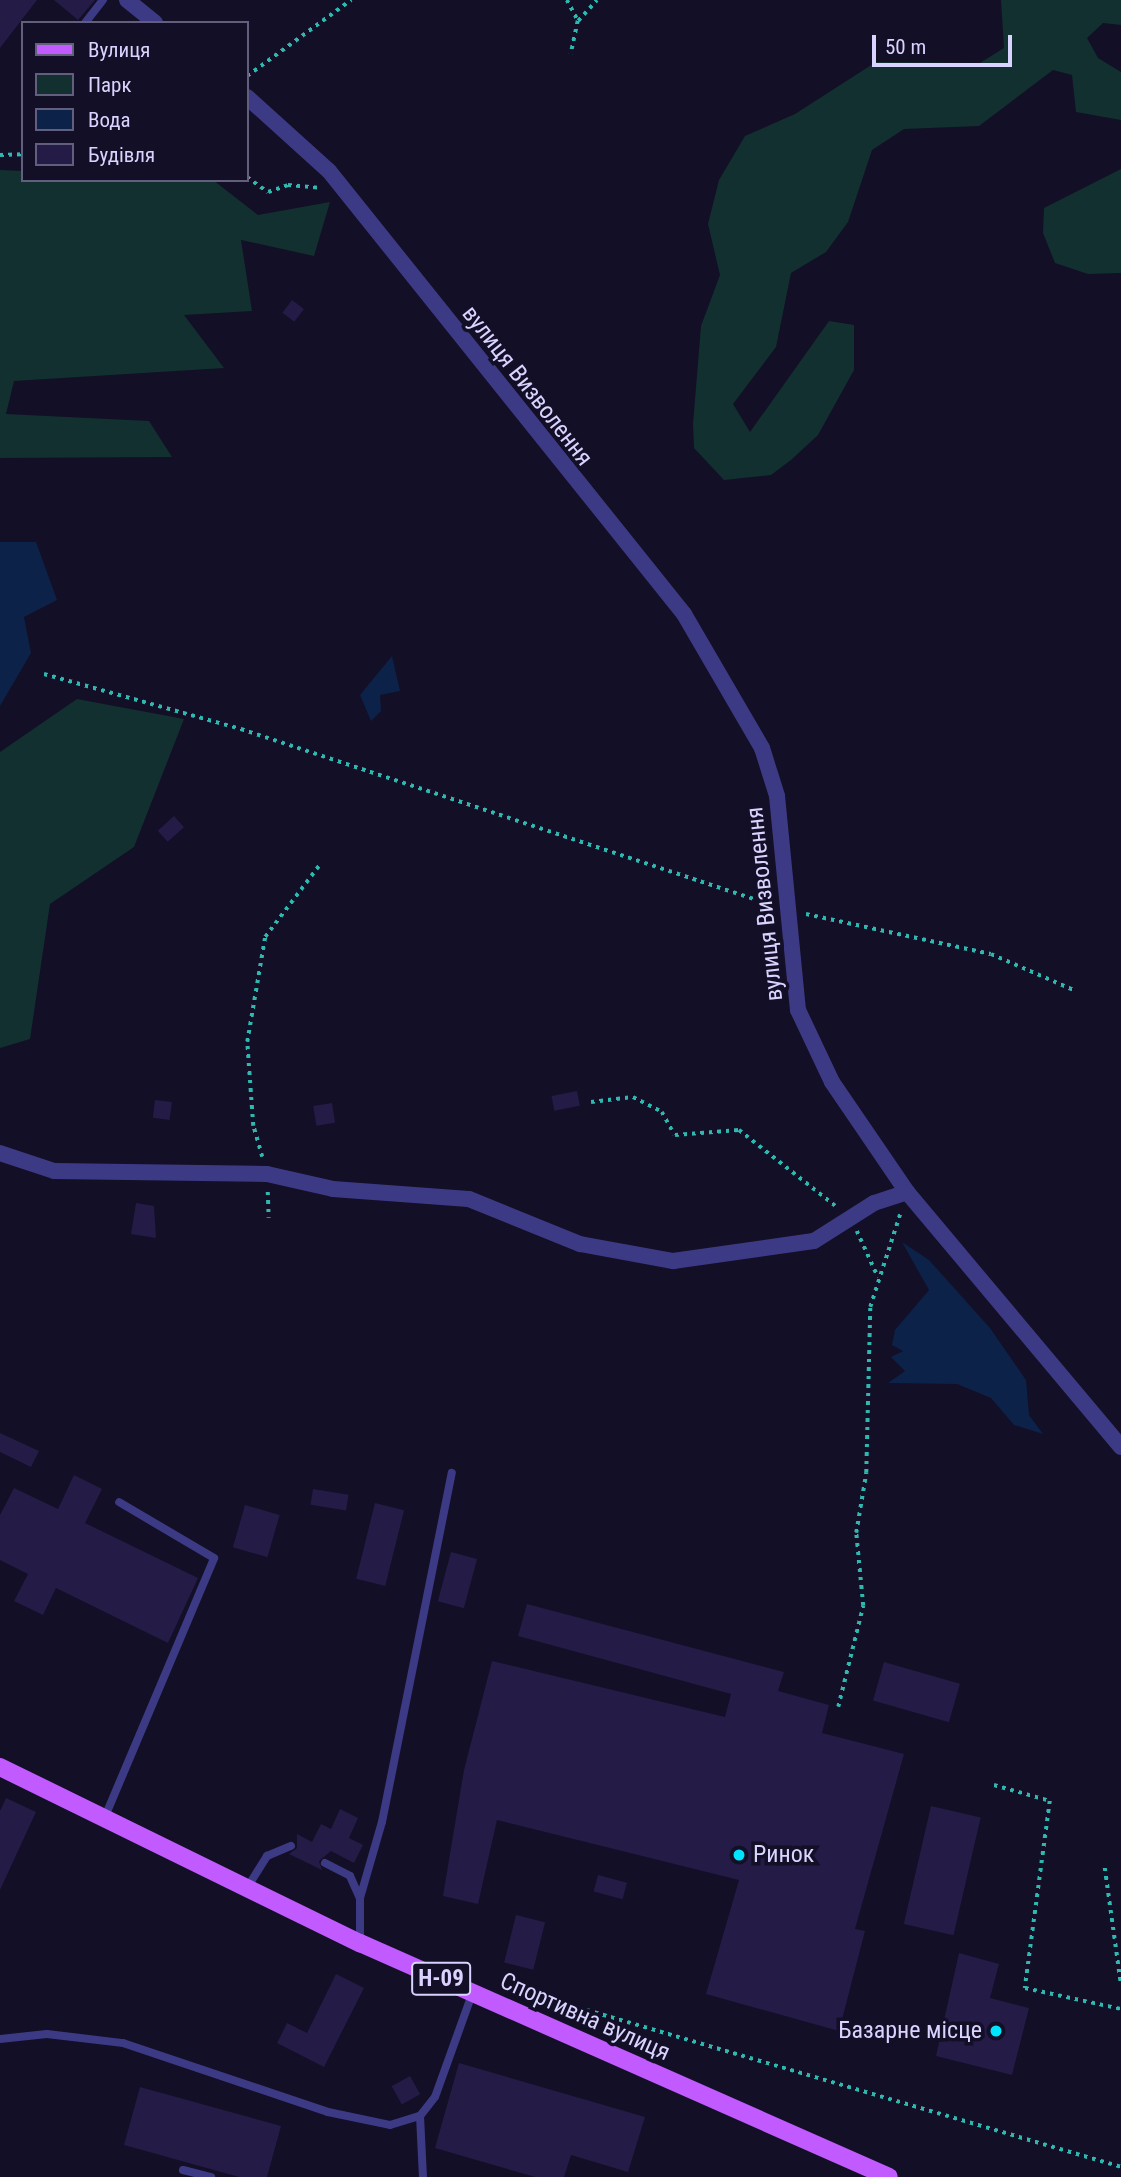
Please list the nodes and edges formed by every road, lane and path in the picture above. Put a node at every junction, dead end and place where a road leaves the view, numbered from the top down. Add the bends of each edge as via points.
1 (103, 0) edge
2 (127, 0) edge
3 (351, 0) edge
4 (567, 0) edge
5 (597, 0) edge
6 (87, 21) edge
7 (153, 21) edge
8 (578, 21) junction
9 (571, 54) dead end
10 (248, 75) edge
11 (248, 98) edge
12 (21, 154) edge
13 (0, 155) edge
14 (248, 178) edge
15 (344, 190) junction
16 (44, 674) dead end
17 (321, 863) dead end
18 (790, 910) junction
19 (1076, 991) dead end
20 (591, 1102) dead end
21 (0, 1153) edge
22 (267, 1174) junction
23 (907, 1192) junction
24 (850, 1217) junction
25 (269, 1218) dead end
26 (878, 1277) junction
27 (1121, 1447) edge
28 (452, 1473) dead end
29 (119, 1502) dead end
30 (838, 1707) dead end
31 (0, 1767) edge
32 (994, 1785) dead end
33 (104, 1819) junction
34 (291, 1846) dead end
35 (326, 1863) dead end
36 (1105, 1868) dead end
37 (247, 1888) junction
38 (360, 1898) junction
39 (360, 1942) junction
40 (1121, 1983) edge
41 (497, 1984) dead end
42 (472, 1994) junction
43 (1121, 2010) edge
44 (0, 2039) edge
45 (420, 2116) junction
46 (1121, 2167) edge
47 (183, 2170) dead end
48 (211, 2177) edge
49 (423, 2177) edge
50 (889, 2177) edge

1 - 6 lane
2 - 7 street
3 - 10 path
4 - 8 path
5 - 8 path
8 - 9 path
11 - 15 street, вулиця Визволення via 288,129
12 - 13 path
14 - 15 path via 268,192 288,185
15 - 18 street, вулиця Визволення via 684,614 762,748 778,796
16 - 18 path via 242,729
17 - 22 path via 265,937 247,1042 253,1126
18 - 19 path via 991,954
18 - 23 street, вулиця Визволення via 798,1010 832,1082
20 - 24 path via 633,1097 662,1112 675,1135 739,1130
21 - 22 street via 54,1171
22 - 24 street via 333,1189 469,1199 580,1244 673,1261 814,1241
22 - 25 path
23 - 24 street
23 - 26 path
23 - 27 street, вулиця Визволення
24 - 26 path
26 - 30 path via 870,1307 866,1473 857,1512 863,1606
28 - 38 lane via 383,1822
29 - 33 lane via 214,1558
31 - 33 main road, Спортивна вулиця / Н-09
32 - 43 path via 1050,1801 1025,1987
33 - 37 main road, Спортивна вулиця / Н-09
34 - 37 lane via 267,1856
35 - 38 lane via 351,1876
36 - 40 path
37 - 39 main road, Спортивна вулиця / Н-09
38 - 39 lane
39 - 42 main road, Спортивна вулиця / Н-09
41 - 46 path
42 - 45 lane via 435,2097
42 - 50 main road, Спортивна вулиця / Н-09
44 - 45 lane via 47,2034 123,2043 328,2112 390,2125
45 - 49 lane
47 - 48 lane

